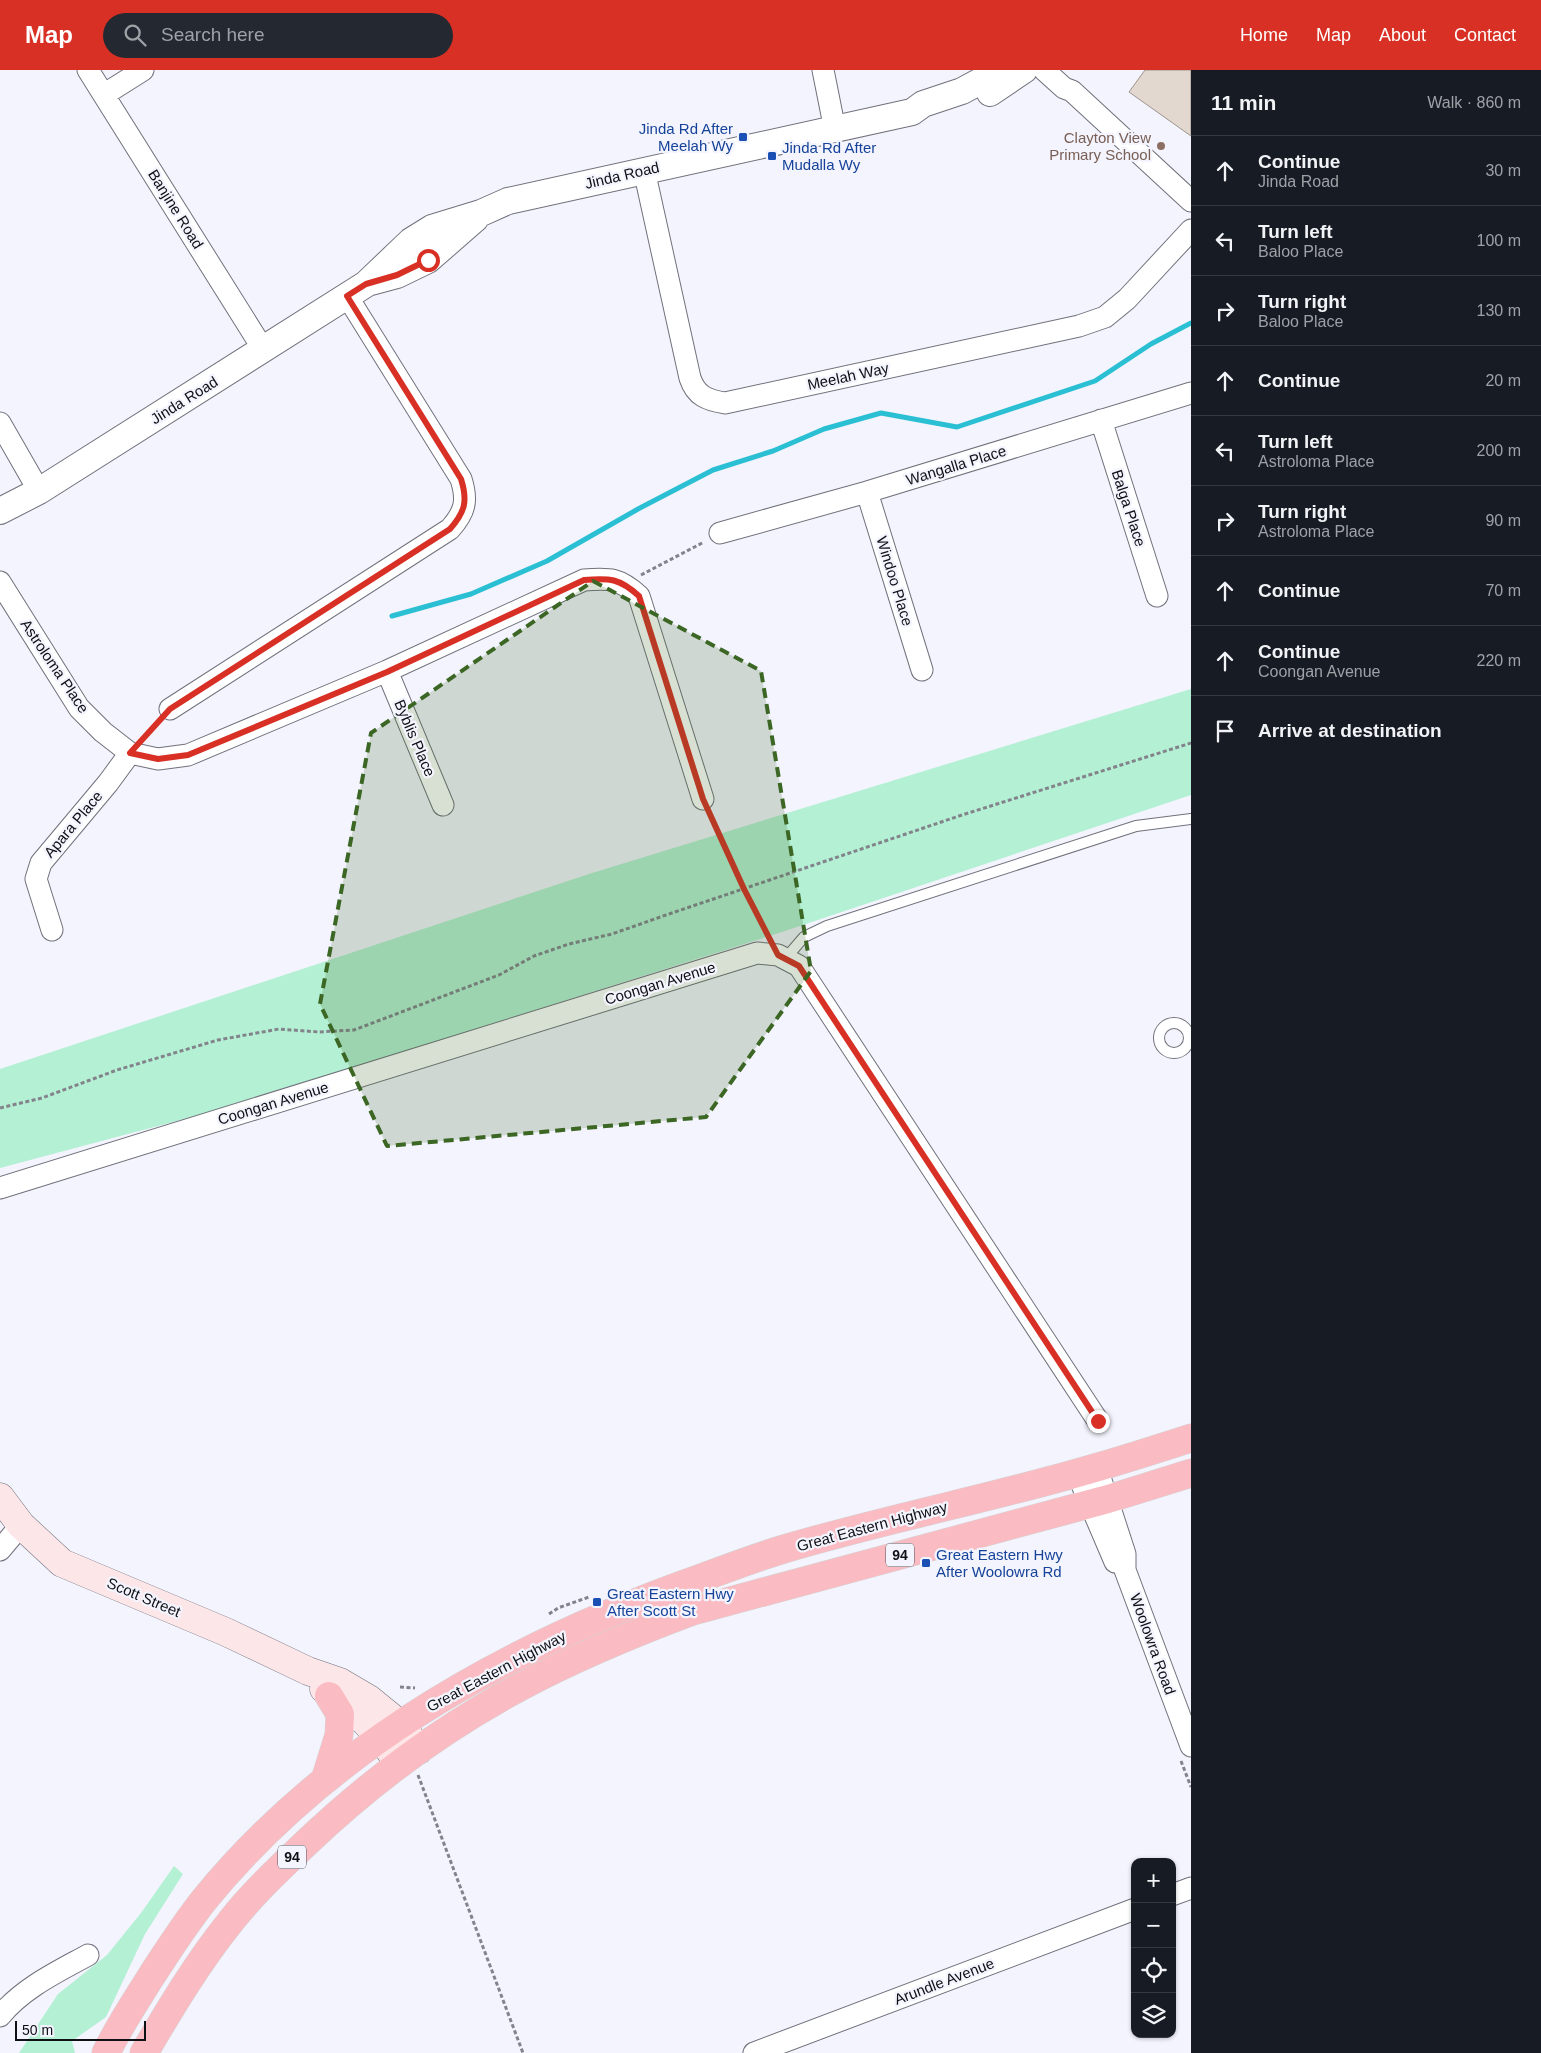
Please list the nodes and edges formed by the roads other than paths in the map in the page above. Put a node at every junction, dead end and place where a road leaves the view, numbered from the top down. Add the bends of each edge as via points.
1 (88, 70) edge
2 (143, 70) edge
3 (822, 70) edge
4 (1002, 70) edge
5 (1024, 70) edge
6 (1044, 70) edge
7 (1057, 70) edge
8 (1072, 91) junction
9 (104, 94) junction
10 (912, 112) junction
11 (835, 130) junction
12 (644, 170) junction
13 (1191, 201) edge
14 (1191, 230) edge
15 (356, 290) junction
16 (263, 349) junction
17 (1191, 393) edge
18 (1101, 420) junction
19 (0, 423) edge
20 (40, 491) junction
21 (867, 492) junction
22 (0, 512) edge
23 (720, 533) road end
24 (0, 582) edge
25 (1157, 596) dead end
26 (922, 670) dead end
27 (387, 672) junction
28 (170, 709) road end
29 (130, 753) junction
30 (703, 799) road end
31 (443, 805) dead end
32 (1191, 819) edge
33 (52, 930) dead end
34 (782, 957) junction
35 (0, 1188) edge
36 (1098, 1421) dead end
37 (1191, 1438) edge
38 (1087, 1470) junction
39 (1191, 1473) edge
40 (0, 1497) edge
41 (1099, 1502) junction
42 (21, 1524) junction
43 (0, 1550) edge
44 (308, 1671) junction
45 (329, 1696) junction
46 (391, 1731) junction
47 (1186, 1752) edge
48 (411, 1760) junction
49 (325, 1780) junction
50 (1191, 1888) edge
51 (1176, 1894) edge
52 (1131, 1911) edge
53 (88, 1955) dead end
54 (0, 2016) edge
55 (106, 2053) edge
56 (144, 2053) edge
57 (754, 2053) edge

1 - 9 street, Banjine Road
2 - 9 street
3 - 11 street
4 - 10 street, Jinda Road via 962,91 923,104
5 - 10 street, Jinda Road via 980,99 930,115
6 - 8 street
7 - 8 street via 1069,81
8 - 13 street
9 - 16 street, Banjine Road
10 - 11 street, Jinda Road
11 - 12 street, Jinda Road
12 - 14 street, Meelah Way via 693,387 711,401 725,403 1079,326 1105,317 1127,299
12 - 15 street, Jinda Road via 508,201 481,213 428,260
15 - 16 street, Jinda Road
15 - 28 street via 461,479 465,492 459,519 450,529
16 - 20 street, Jinda Road
17 - 18 street, Wangalla Place
18 - 21 street, Wangalla Place
18 - 25 street, Balga Place
19 - 20 street
20 - 22 street, Jinda Road
21 - 23 street, Wangalla Place
21 - 26 street, Windoo Place
24 - 29 street, Astroloma Place via 79,708
27 - 29 street, Astroloma Place via 188,755 158,759
27 - 30 street, Astroloma Place via 584,580 608,578 625,584 639,596
27 - 31 street, Byblis Place
29 - 33 street, Apara Place via 41,863 36,879
32 - 34 lane via 1136,826 827,926 804,937
34 - 35 street, Coongan Avenue via 757,953
34 - 36 street via 799,966
37 - 38 highway, Great Eastern Highway / 94
38 - 41 street, Woolowra Road
38 - 46 highway, Great Eastern Highway / 94 via 782,1549 655,1594 526,1650 444,1696
39 - 41 highway, Great Eastern Highway / 94
40 - 42 main road, Scott Street
41 - 47 street, Woolowra Road via 1125,1554 1125,1570
41 - 48 highway, Great Eastern Highway / 94 via 693,1611 601,1648 520,1687 467,1718
42 - 43 street
42 - 44 main road, Scott Street via 62,1563 226,1632
44 - 45 main road, Scott Street
44 - 46 main road, Scott Street via 340,1682 369,1699
45 - 46 main road, Scott Street via 364,1720
45 - 49 highway via 340,1714 339,1735
46 - 48 main road, Scott Street
46 - 49 highway, Great Eastern Highway / 94
48 - 56 highway, Great Eastern Highway / 94 via 333,1818 263,1884 199,1964
49 - 55 highway, Great Eastern Highway / 94 via 276,1823 204,1900 168,1950
50 - 51 street
52 - 57 street, Arundle Avenue
53 - 54 street via 37,1984

